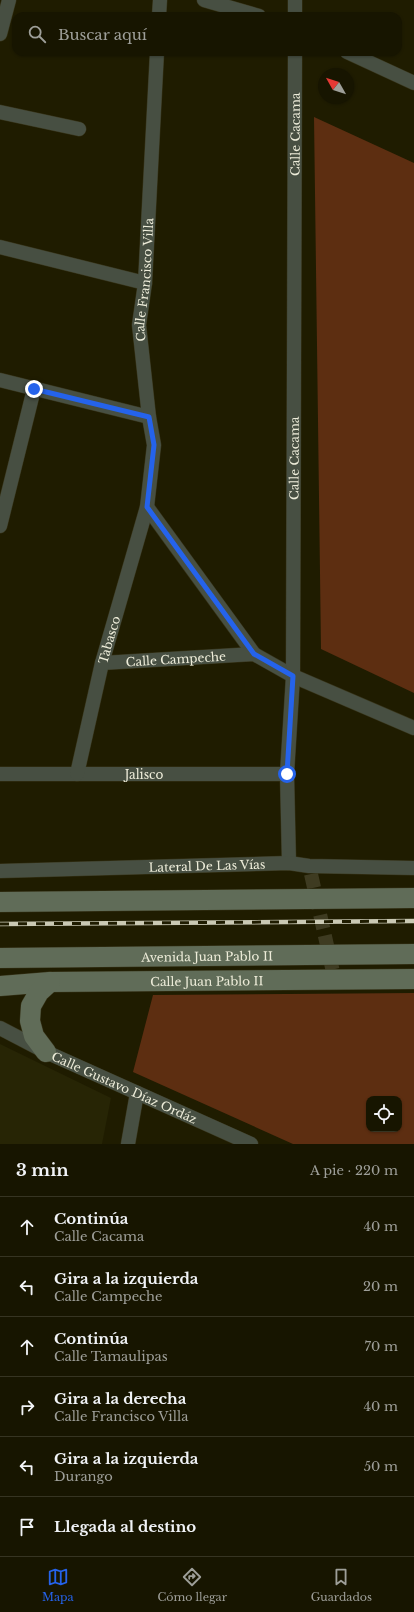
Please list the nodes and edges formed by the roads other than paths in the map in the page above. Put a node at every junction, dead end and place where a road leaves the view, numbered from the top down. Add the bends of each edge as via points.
1 (9, 0) edge
2 (160, 0) edge
3 (204, 0) edge
4 (295, 0) edge
5 (159, 12) edge
6 (245, 12) edge
7 (295, 12) edge
8 (0, 34) edge
9 (157, 56) edge
10 (295, 56) edge
11 (356, 56) edge
12 (414, 83) edge
13 (0, 112) edge
14 (79, 129) dead end
15 (0, 247) edge
16 (145, 283) junction
17 (0, 380) edge
18 (34, 389) junction
19 (149, 417) junction
20 (147, 507) junction
21 (0, 526) edge
22 (254, 654) junction
23 (102, 663) junction
24 (293, 676) junction
25 (414, 728) edge
26 (0, 774) edge
27 (77, 774) junction
28 (287, 774) junction
29 (289, 864) junction
30 (414, 868) edge
31 (0, 871) edge
32 (414, 898) edge
33 (0, 902) edge
34 (414, 954) edge
35 (0, 958) edge
36 (414, 979) edge
37 (50, 982) junction
38 (0, 986) edge
39 (0, 1028) edge
40 (46, 1052) junction
41 (137, 1093) junction
42 (227, 1139) edge
43 (128, 1144) edge
44 (251, 1144) edge

1 - 8 street
2 - 5 street
3 - 6 street
4 - 7 street
9 - 16 street, Calle Francisco Villa
10 - 24 street, Calle Cacama
11 - 12 street
13 - 14 street
15 - 16 street
16 - 19 street, Calle Francisco Villa via 139,325
17 - 18 street
18 - 19 street
18 - 21 street
19 - 20 street, Calle Francisco Villa via 154,445
20 - 22 street
20 - 23 street, Tabasco
22 - 23 street, Calle Campeche
22 - 24 street
23 - 27 street, Tabasco
24 - 25 street
24 - 28 street, Calle Cacama
26 - 27 street, Jalisco
27 - 28 street, Jalisco
28 - 29 street, Calle Cacama
29 - 30 street, Lateral De Las Vías via 310,870
29 - 31 street, Lateral De Las Vías
32 - 33 main road
34 - 35 main road, Avenida Juan Pablo II
36 - 37 main road, Calle Juan Pablo II via 334,976
37 - 38 main road, Calle Juan Pablo II
37 - 40 main road via 38,992 31,1006 30,1021 34,1036
39 - 40 street, Calle Gustavo Díaz Ordáz
40 - 41 street, Calle Gustavo Díaz Ordáz
41 - 42 street, Calle Gustavo Díaz Ordáz
41 - 43 street
42 - 44 street, Calle Gustavo Díaz Ordáz

